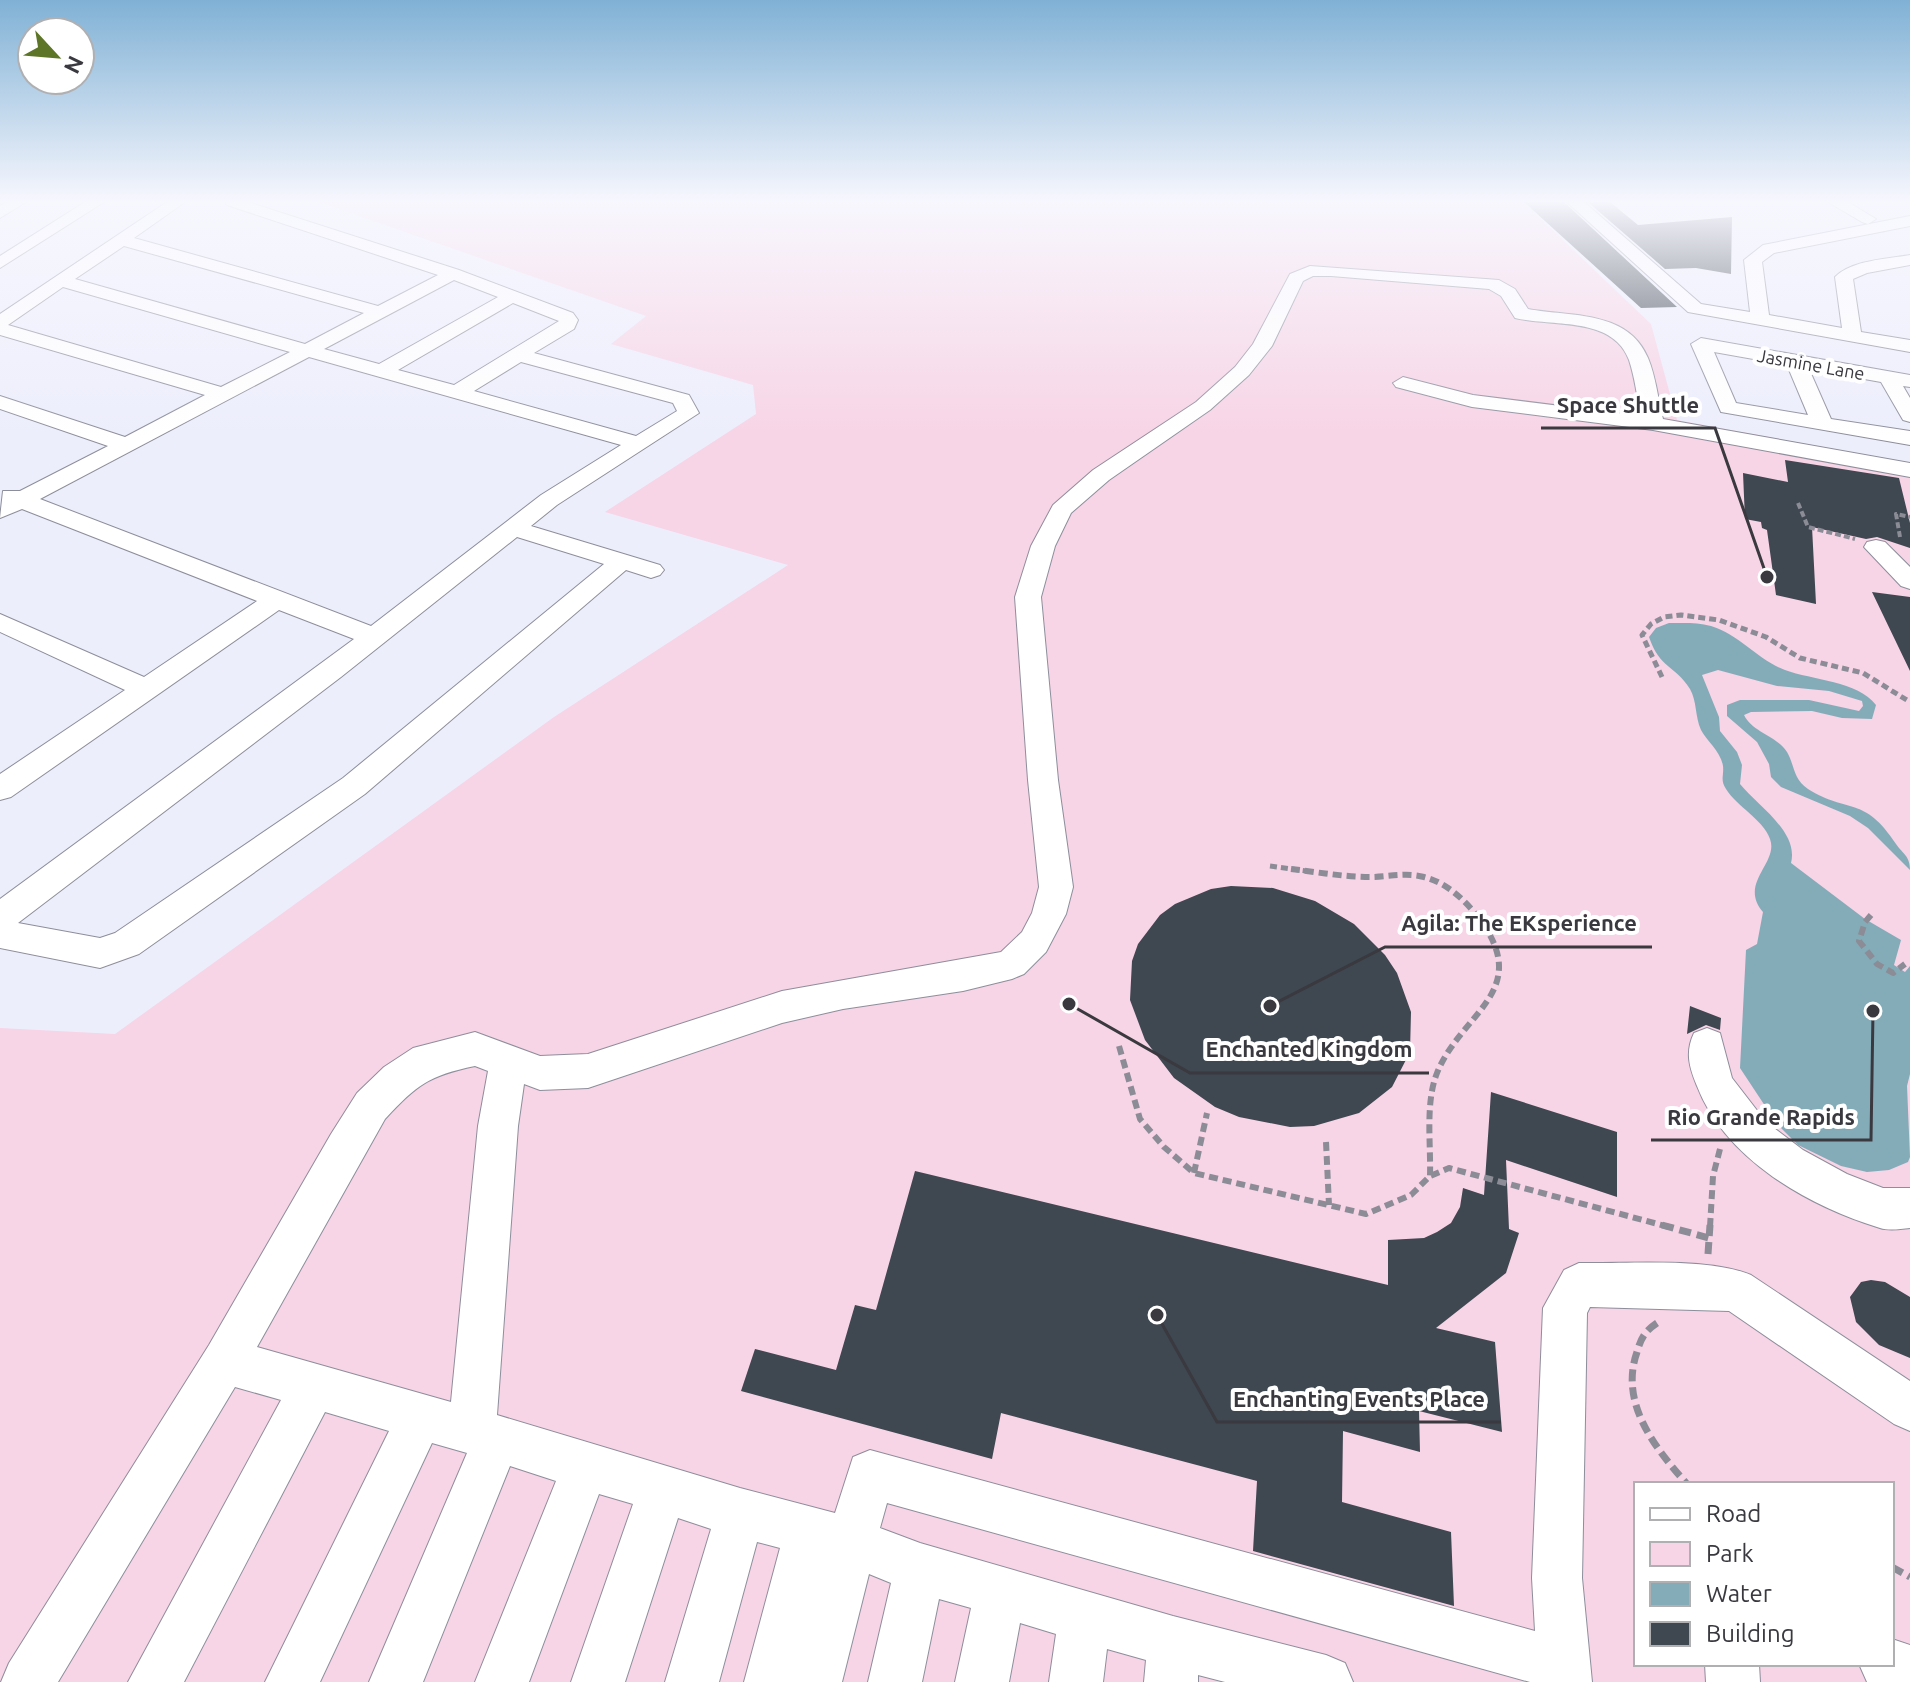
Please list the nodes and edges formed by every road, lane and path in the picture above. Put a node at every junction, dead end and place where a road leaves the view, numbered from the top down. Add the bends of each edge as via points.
1 (267, 280) edge
2 (441, 280) edge
3 (471, 280) edge
4 (1295, 280) edge
5 (1449, 280) edge
6 (1664, 280) edge
7 (1755, 280) edge
8 (1844, 280) edge
9 (61, 281) joint
10 (1671, 287) junction
11 (1695, 289) dead end
12 (513, 296) junction
13 (380, 312) junction
14 (1760, 320) junction
15 (0, 322) edge
16 (0, 329) edge
17 (1852, 335) junction
18 (1910, 346) edge
19 (309, 350) junction
20 (518, 355) junction
21 (1795, 361) junction
22 (381, 371) junction
23 (1888, 377) junction
24 (1910, 381) edge
25 (1403, 383) dead end
26 (456, 393) junction
27 (223, 394) junction
28 (0, 402) edge
29 (1910, 416) edge
30 (1653, 424) junction
31 (1823, 424) junction
32 (1910, 438) edge
33 (640, 444) junction
34 (127, 445) junction
35 (1910, 470) edge
36 (7, 501) edge
37 (1798, 503) dead end
38 (513, 528) junction
39 (1876, 547) joint
40 (1910, 581) edge
41 (279, 598) junction
42 (0, 622) edge
43 (374, 637) junction
44 (1662, 677) dead end
45 (147, 689) junction
46 (1910, 702) edge
47 (0, 789) edge
48 (1270, 866) dead end
49 (1871, 915) dead end
50 (0, 918) edge
51 (0, 934) edge
52 (1905, 964) dead end
53 (1707, 1045) dead end
54 (1119, 1046) dead end
55 (509, 1061) junction
56 (1207, 1113) dead end
57 (1739, 1120) junction
58 (1326, 1142) dead end
59 (1194, 1173) junction
60 (1430, 1176) junction
61 (1329, 1205) junction
62 (1910, 1208) edge
63 (1709, 1238) junction
64 (1705, 1287) junction
65 (1667, 1317) dead end
66 (225, 1361) junction
67 (313, 1387) junction
68 (1910, 1408) edge
69 (421, 1416) junction
70 (484, 1436) junction
71 (585, 1468) junction
72 (1685, 1482) edge
73 (662, 1491) junction
74 (740, 1513) junction
75 (830, 1537) junction
76 (920, 1568) junction
77 (1000, 1591) junction
78 (1085, 1615) junction
79 (1172, 1662) edge
80 (1564, 1674) edge
81 (1277, 1675) edge
82 (28, 1682) edge
83 (155, 1682) edge
84 (292, 1682) edge
85 (396, 1682) edge
86 (502, 1682) edge
87 (598, 1682) edge
88 (692, 1682) edge
89 (771, 1682) edge
90 (815, 1682) edge
91 (895, 1682) edge
92 (982, 1682) edge
93 (1076, 1682) edge
94 (1326, 1682) edge

1 - 13 street
2 - 13 street
3 - 12 street
4 - 55 street via 1262,346 1242,371 1203,406 1071,501 1043,546 1028,597 1056,887 1034,942 1012,964 782,1007 588,1071 540,1073
5 - 30 street via 1493,284 1509,293 1522,314 1594,323 1628,338 1638,355
6 - 10 street
7 - 14 street
8 - 17 street
9 - 15 street
9 - 19 street
10 - 11 street
10 - 14 street via 1695,308
12 - 20 street via 569,320
12 - 22 street
13 - 19 street
14 - 17 street
16 - 27 street
17 - 18 street
19 - 22 street
19 - 27 street
20 - 26 street
20 - 33 street via 682,399 688,413
21 - 23 street, Jasmine Lane
21 - 31 street
21 - 31 street, Jasmine Lane via 1701,344 1728,408
22 - 26 street
23 - 24 street, Jasmine Lane
23 - 29 street
25 - 30 street via 1472,401
26 - 33 street
27 - 34 street
28 - 34 street
30 - 35 street
31 - 32 street
33 - 38 street
34 - 36 street
36 - 41 street
37 - 39 path via 1808,527
38 - 43 street
38 - 51 street via 637,566 354,786 127,944 100,953
39 - 40 street
41 - 43 street
41 - 45 street
42 - 45 street
43 - 50 street
44 - 46 path via 1642,635 1644,628 1662,616 1702,617 1747,629 1806,660 1862,673
45 - 47 street
48 - 60 path via 1363,877 1420,875 1460,896 1499,945 1500,974 1491,996 1435,1076
49 - 52 path via 1859,941 1877,964 1893,973
53 - 57 street via 1717,1089
54 - 59 path via 1140,1119
55 - 66 street via 475,1049 426,1060 397,1079 345,1147
55 - 70 street via 498,1126
56 - 59 path
57 - 62 street via 1789,1164 1833,1188 1883,1209
57 - 63 path via 1723,1136 1713,1176
58 - 61 path
59 - 61 path
60 - 61 path via 1411,1195 1366,1214
60 - 63 path via 1449,1168 1479,1174
63 - 64 path
64 - 68 street via 1736,1290
64 - 80 street via 1579,1285 1565,1308 1557,1578
65 - 72 path via 1644,1332 1630,1378 1637,1412 1655,1448
66 - 67 street
66 - 82 street
67 - 69 street
67 - 83 street
69 - 70 street
69 - 84 street
70 - 71 street
70 - 85 street
71 - 73 street
71 - 86 street
73 - 74 street
73 - 87 street
74 - 75 street
74 - 88 street
75 - 76 street
75 - 80 street via 870,1474
75 - 89 street
75 - 90 street
76 - 77 street
76 - 91 street
77 - 78 street
77 - 92 street
78 - 79 street
78 - 93 street
79 - 81 street
81 - 94 street

